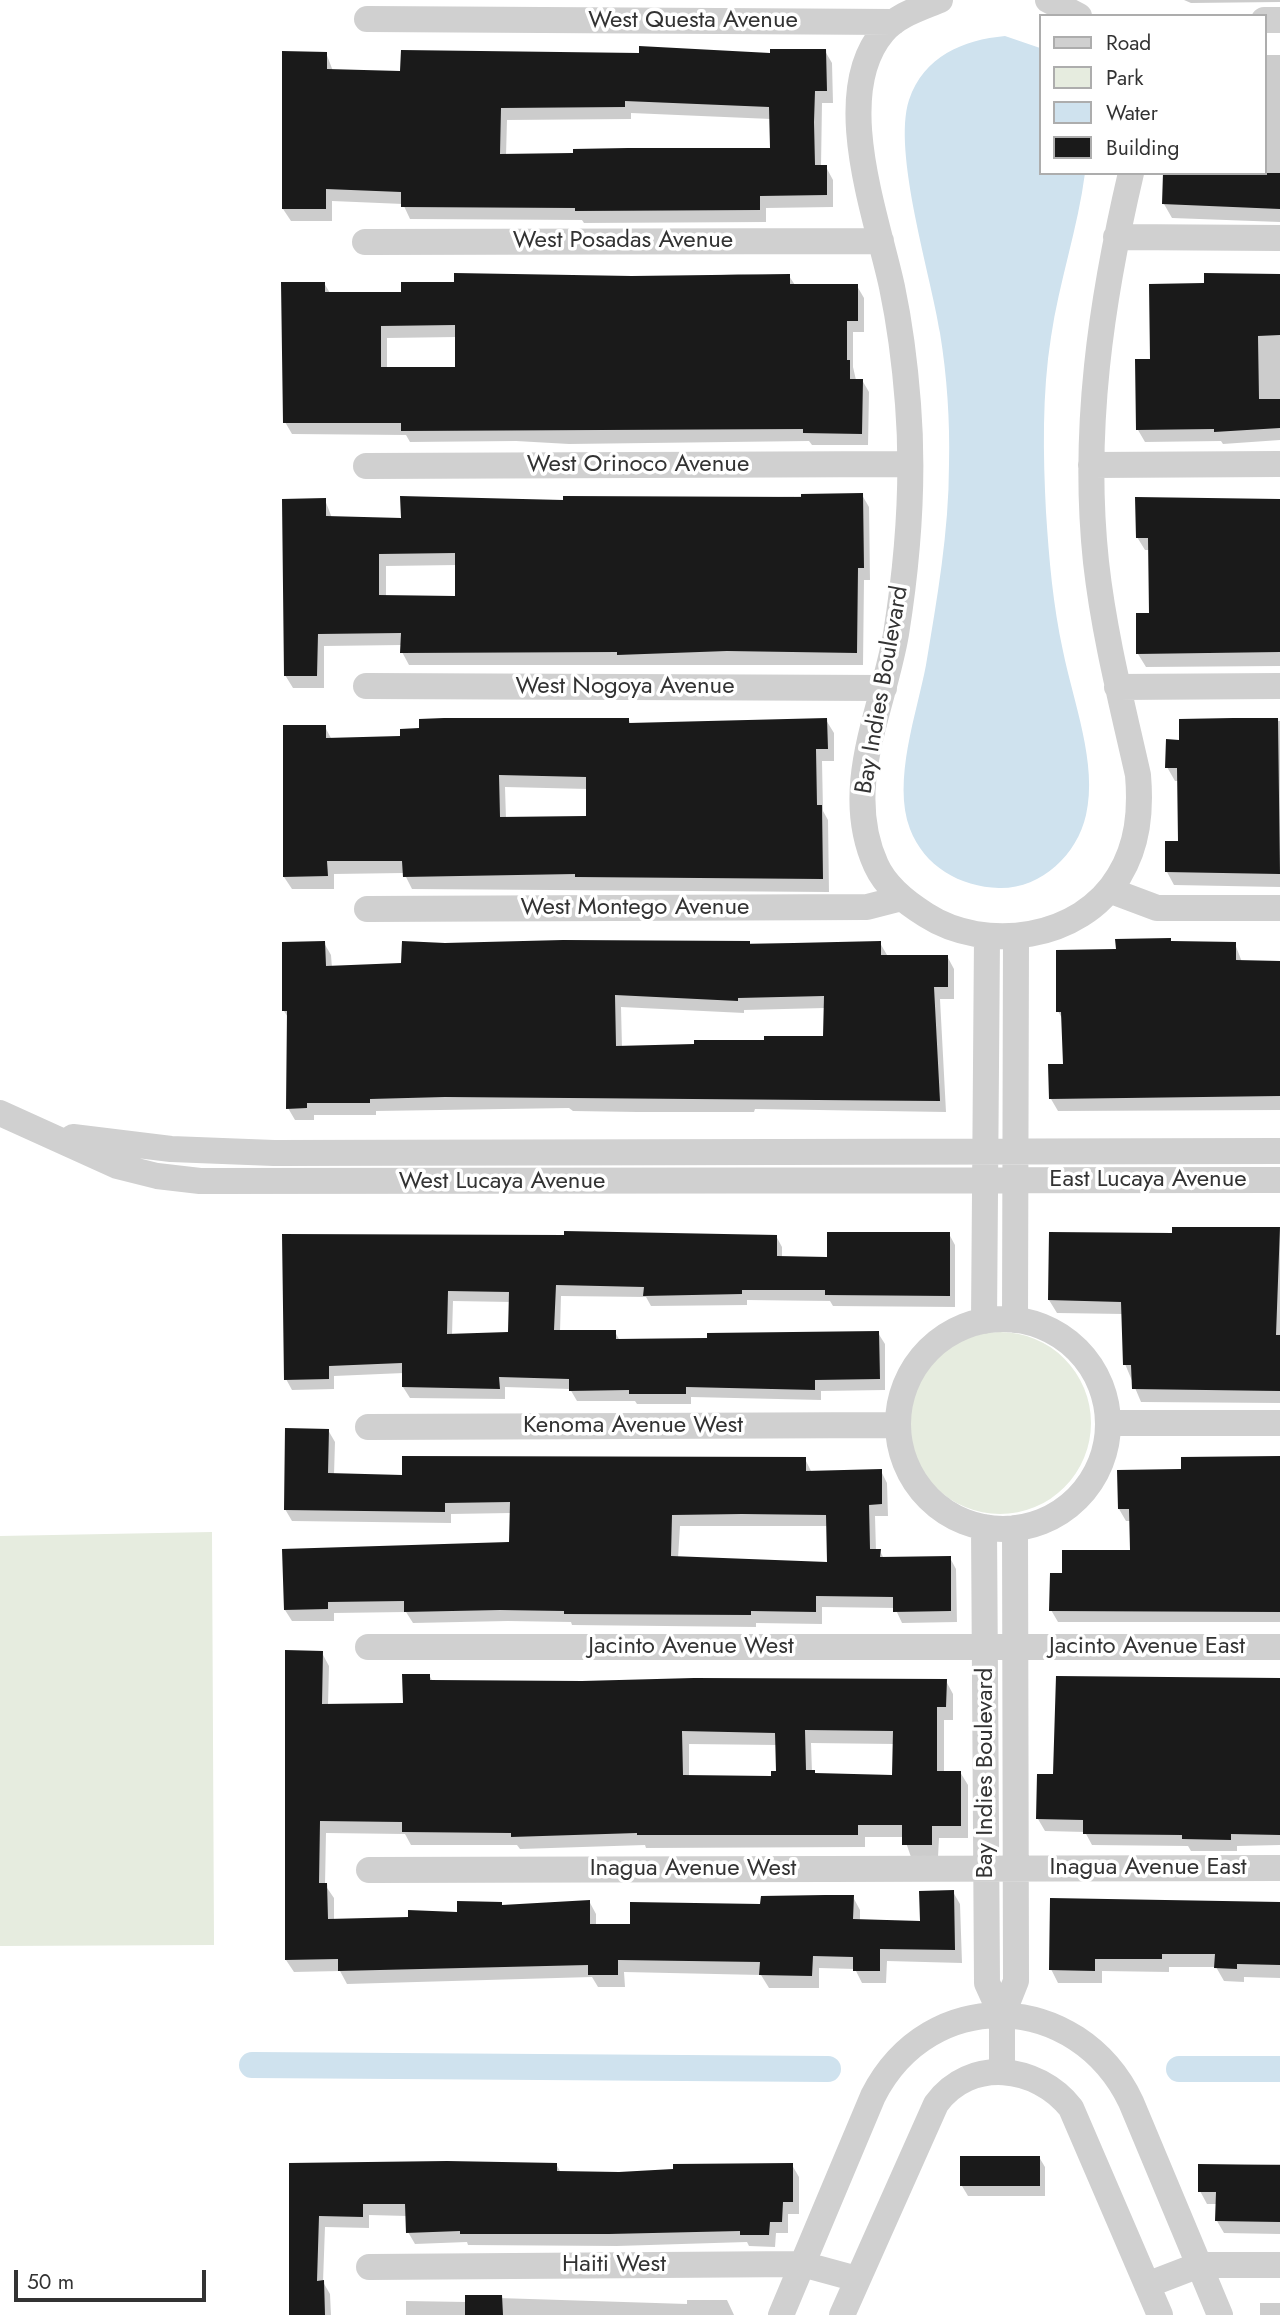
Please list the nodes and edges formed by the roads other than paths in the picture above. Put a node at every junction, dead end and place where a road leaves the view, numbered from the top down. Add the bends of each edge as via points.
1 (940, 0) edge
2 (1048, 0) edge
3 (1075, 14) edge
4 (366, 19) dead end
5 (894, 22) junction
6 (1131, 175) edge
7 (1116, 237) junction
8 (1280, 238) edge
9 (881, 241) junction
10 (365, 242) dead end
11 (910, 464) junction
12 (1280, 464) edge
13 (1091, 465) junction
14 (366, 466) dead end
15 (366, 686) dead end
16 (1280, 686) edge
17 (1117, 687) junction
18 (884, 688) junction
19 (1109, 890) junction
20 (902, 898) junction
21 (1280, 908) edge
22 (367, 909) dead end
23 (987, 937) junction
24 (1016, 937) junction
25 (0, 1113) edge
26 (37, 1130) junction
27 (1280, 1151) edge
28 (241, 1152) junction
29 (496, 1152) junction
30 (747, 1152) junction
31 (987, 1152) junction
32 (1016, 1152) junction
33 (1206, 1152) junction
34 (1206, 1180) junction
35 (1280, 1180) edge
36 (747, 1181) junction
37 (987, 1181) junction
38 (1016, 1181) junction
39 (240, 1182) junction
40 (496, 1182) junction
41 (1015, 1320) junction
42 (985, 1321) junction
43 (1109, 1423) junction
44 (1280, 1423) edge
45 (898, 1425) junction
46 (368, 1427) dead end
47 (984, 1527) junction
48 (1015, 1528) junction
49 (368, 1647) dead end
50 (1280, 1647) edge
51 (986, 1648) junction
52 (1014, 1648) junction
53 (985, 1868) junction
54 (1016, 1868) junction
55 (1280, 1868) edge
56 (369, 1870) dead end
57 (1002, 2016) junction
58 (1002, 2071) junction
59 (803, 2264) junction
60 (1199, 2266) junction
61 (1280, 2266) edge
62 (369, 2267) dead end
63 (857, 2279) junction
64 (1147, 2285) junction
65 (781, 2315) edge
66 (842, 2315) edge
67 (1160, 2315) edge
68 (1220, 2315) edge

1 - 5 street, Bay Indies Boulevard
2 - 3 street
4 - 5 street, West Questa Avenue
5 - 9 street, Bay Indies Boulevard via 869,58 859,110 861,147
6 - 7 street, Bay Indies Boulevard
7 - 8 street
7 - 13 street, Bay Indies Boulevard via 1097,350
9 - 10 street, West Posadas Avenue
9 - 11 street, Bay Indies Boulevard via 901,345
11 - 14 street, West Orinoco Avenue
11 - 18 street, Bay Indies Boulevard via 904,575
12 - 13 street
13 - 17 street, Bay Indies Boulevard via 1096,561
15 - 18 street, West Nogoya Avenue
16 - 17 street
17 - 19 street, Bay Indies Boulevard via 1140,796 1131,852
18 - 20 street, Bay Indies Boulevard via 865,760 863,820 877,867
19 - 21 street via 1157,908
19 - 24 street, Bay Indies Boulevard via 1074,917
20 - 22 street, West Montego Avenue via 867,907
20 - 23 street, Bay Indies Boulevard via 932,919
23 - 24 street, Bay Indies Boulevard
23 - 31 street
24 - 32 street
25 - 26 street, West Lucaya Avenue
26 - 28 street via 140,1147
26 - 39 street, West Lucaya Avenue via 117,1167 157,1176
27 - 33 street
28 - 29 street
28 - 39 street
29 - 30 street
29 - 40 street
30 - 31 street
30 - 36 street
31 - 32 street
31 - 37 street
32 - 33 street
32 - 38 street
33 - 34 street
34 - 35 street, East Lucaya Avenue
34 - 38 street, East Lucaya Avenue
36 - 37 street, West Lucaya Avenue
36 - 40 street, West Lucaya Avenue
37 - 38 street, West Lucaya Avenue
37 - 42 street
38 - 41 street
39 - 40 street, West Lucaya Avenue
41 - 42 street
41 - 43 street via 1040,1325 1082,1354 1100,1382
42 - 45 street via 956,1330 932,1346 913,1369 901,1396
43 - 44 street
43 - 48 street via 1104,1453 1092,1481 1071,1504 1045,1520
45 - 46 street, Kenoma Avenue West
45 - 47 street via 909,1472 922,1492 961,1520
47 - 48 street
47 - 51 street, Bay Indies Boulevard
48 - 52 street, Bay Indies Boulevard
49 - 51 street, Jacinto Avenue West
50 - 52 street, Jacinto Avenue East
51 - 52 street, Jacinto Avenue West
51 - 53 street, Bay Indies Boulevard
52 - 54 street, Bay Indies Boulevard
53 - 54 street, Inagua Avenue West
53 - 56 street, Inagua Avenue West
53 - 57 street, Bay Indies Boulevard via 987,1983
54 - 55 street, Inagua Avenue East
54 - 57 street, Bay Indies Boulevard via 1016,1981
57 - 58 street, Bay Indies Boulevard
57 - 59 street via 973,2017 943,2027 913,2046 888,2071 873,2096
57 - 60 street via 1039,2020 1066,2031 1090,2046 1112,2069 1131,2102
58 - 63 street via 962,2080 936,2104
58 - 64 street via 1043,2083 1070,2108
59 - 62 street, Haiti West
59 - 63 street, Haiti West
59 - 65 street
60 - 61 street
60 - 64 street
60 - 68 street
63 - 66 street
64 - 67 street

